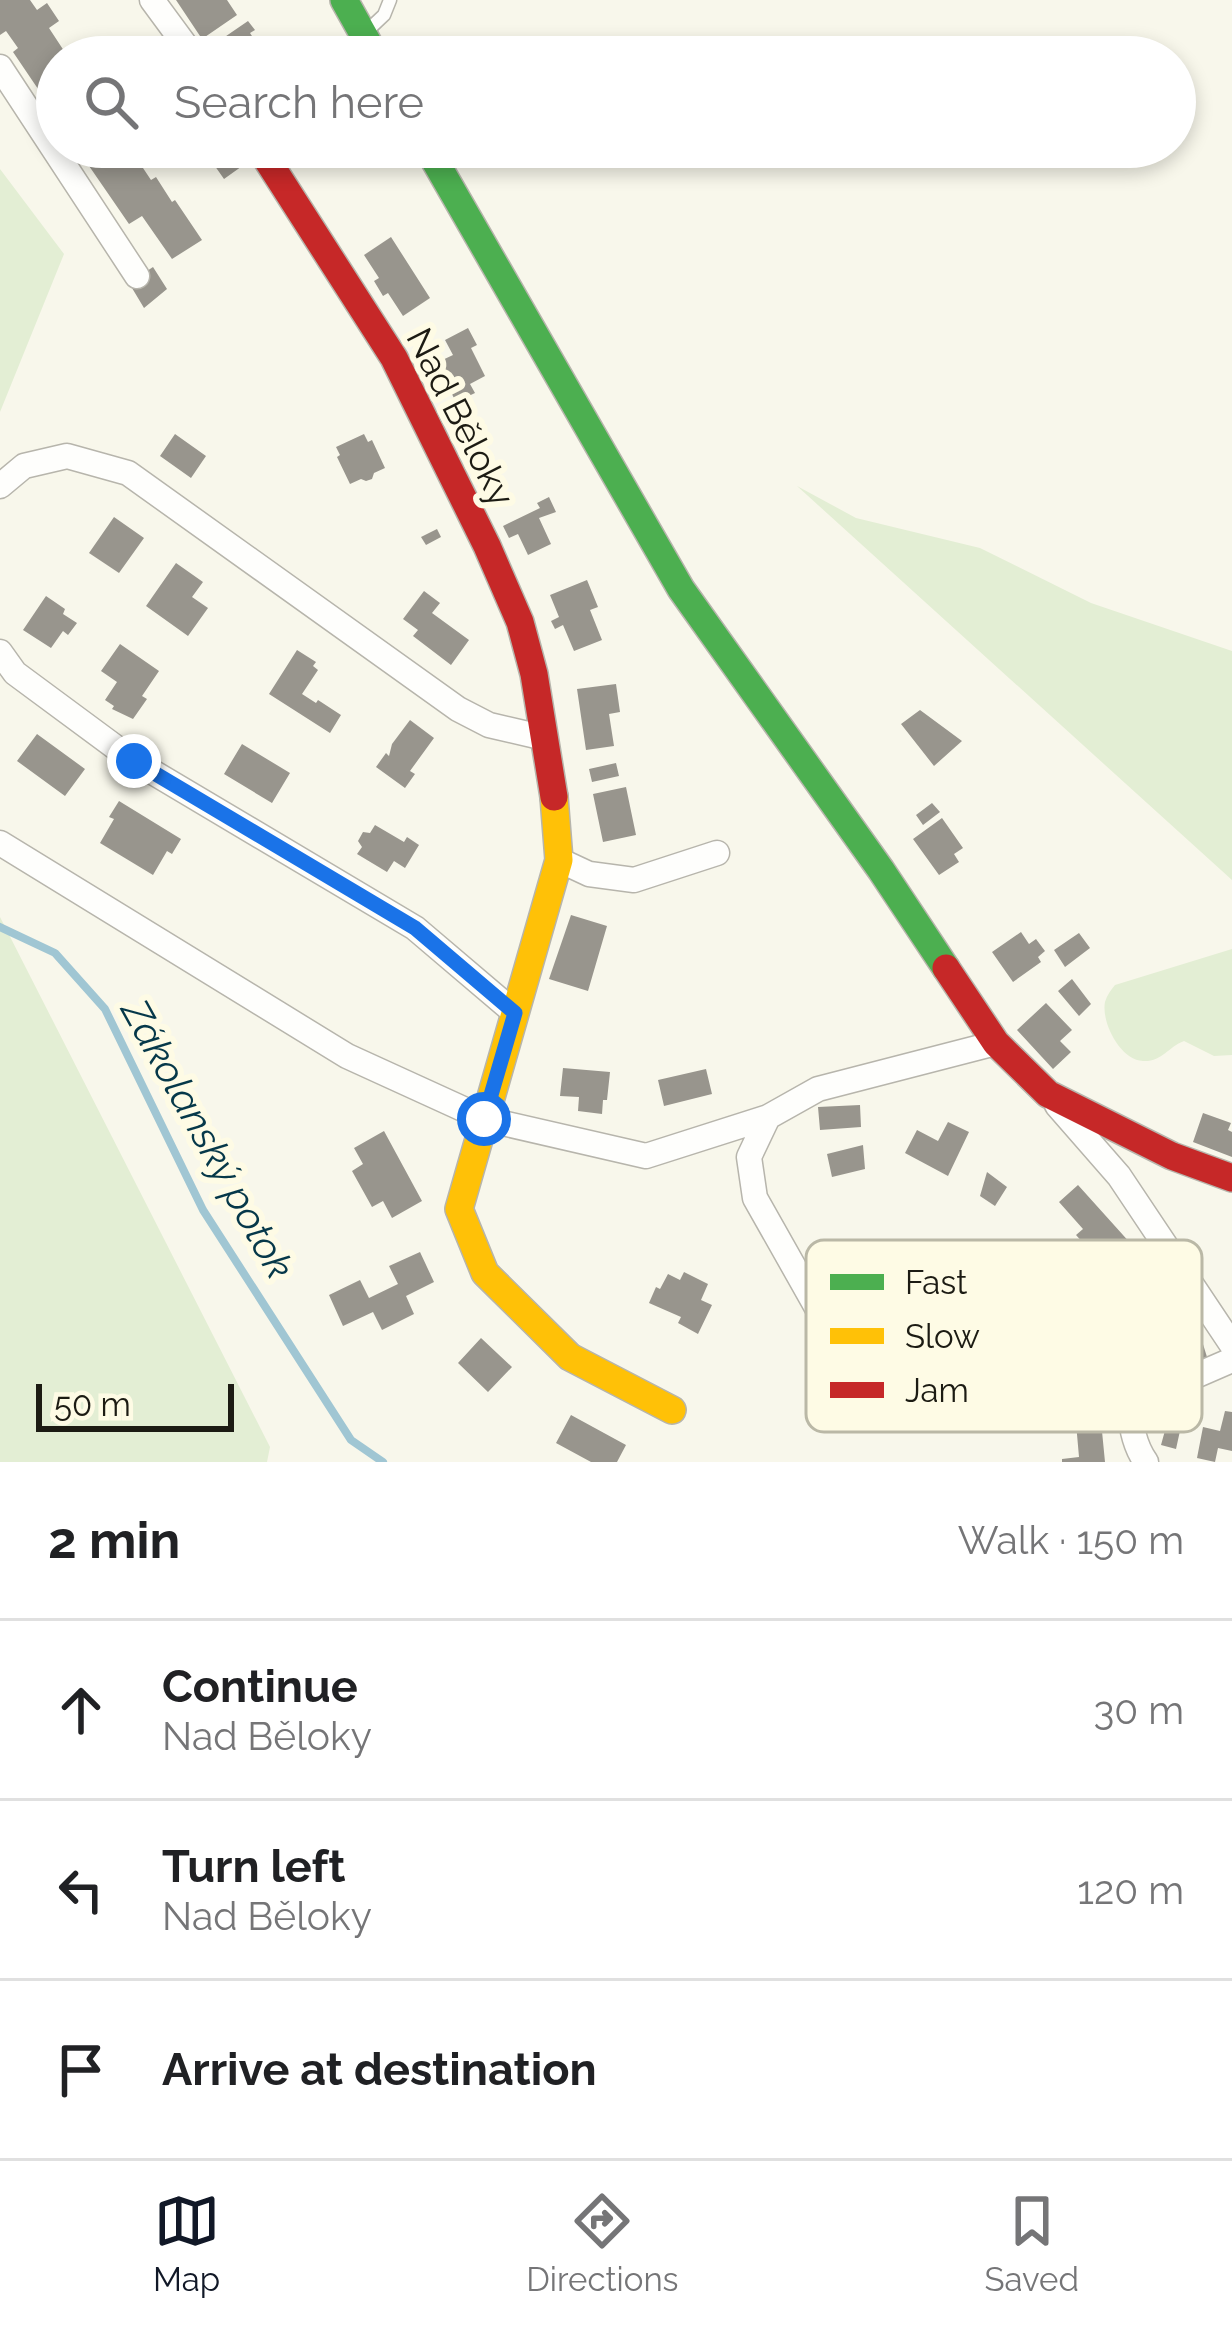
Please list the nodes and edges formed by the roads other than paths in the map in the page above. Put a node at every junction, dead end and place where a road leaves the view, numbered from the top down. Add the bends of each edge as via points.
1 (152, 0) edge
2 (344, 0) edge
3 (390, 0) edge
4 (179, 36) edge
5 (364, 36) edge
6 (374, 36) edge
7 (0, 67) edge
8 (36, 122) edge
9 (66, 168) edge
10 (273, 168) edge
11 (439, 168) edge
12 (136, 275) dead end
13 (0, 486) edge
14 (0, 652) edge
15 (545, 738) junction
16 (0, 843) edge
17 (717, 853) dead end
18 (559, 860) junction
19 (515, 1013) junction
20 (996, 1043) junction
21 (1048, 1094) junction
22 (768, 1117) junction
23 (484, 1119) junction
24 (1232, 1178) edge
25 (1161, 1240) edge
26 (806, 1288) edge
27 (1202, 1301) edge
28 (1232, 1345) edge
29 (1232, 1360) edge
30 (1202, 1373) edge
31 (672, 1410) dead end
32 (1132, 1432) edge
33 (1146, 1462) edge

1 - 4 street
2 - 5 street
3 - 6 lane
7 - 8 street
9 - 12 street
10 - 15 street, Nad Běloky via 394,358 487,546 520,622
11 - 20 street via 681,590
13 - 15 street via 24,466 67,456 128,473 458,709
14 - 19 street via 15,673 134,761 415,928
15 - 18 street, Nad Běloky
16 - 23 street via 347,1055
17 - 18 street via 634,880
18 - 19 street, Nad Běloky
19 - 23 street, Nad Běloky
20 - 21 street
20 - 22 street via 818,1089
21 - 24 street
21 - 25 street
22 - 23 street via 646,1156
22 - 26 street via 749,1157 755,1198
23 - 31 street, Nad Běloky via 459,1209 484,1274 570,1357
27 - 28 street
29 - 30 street
32 - 33 street

